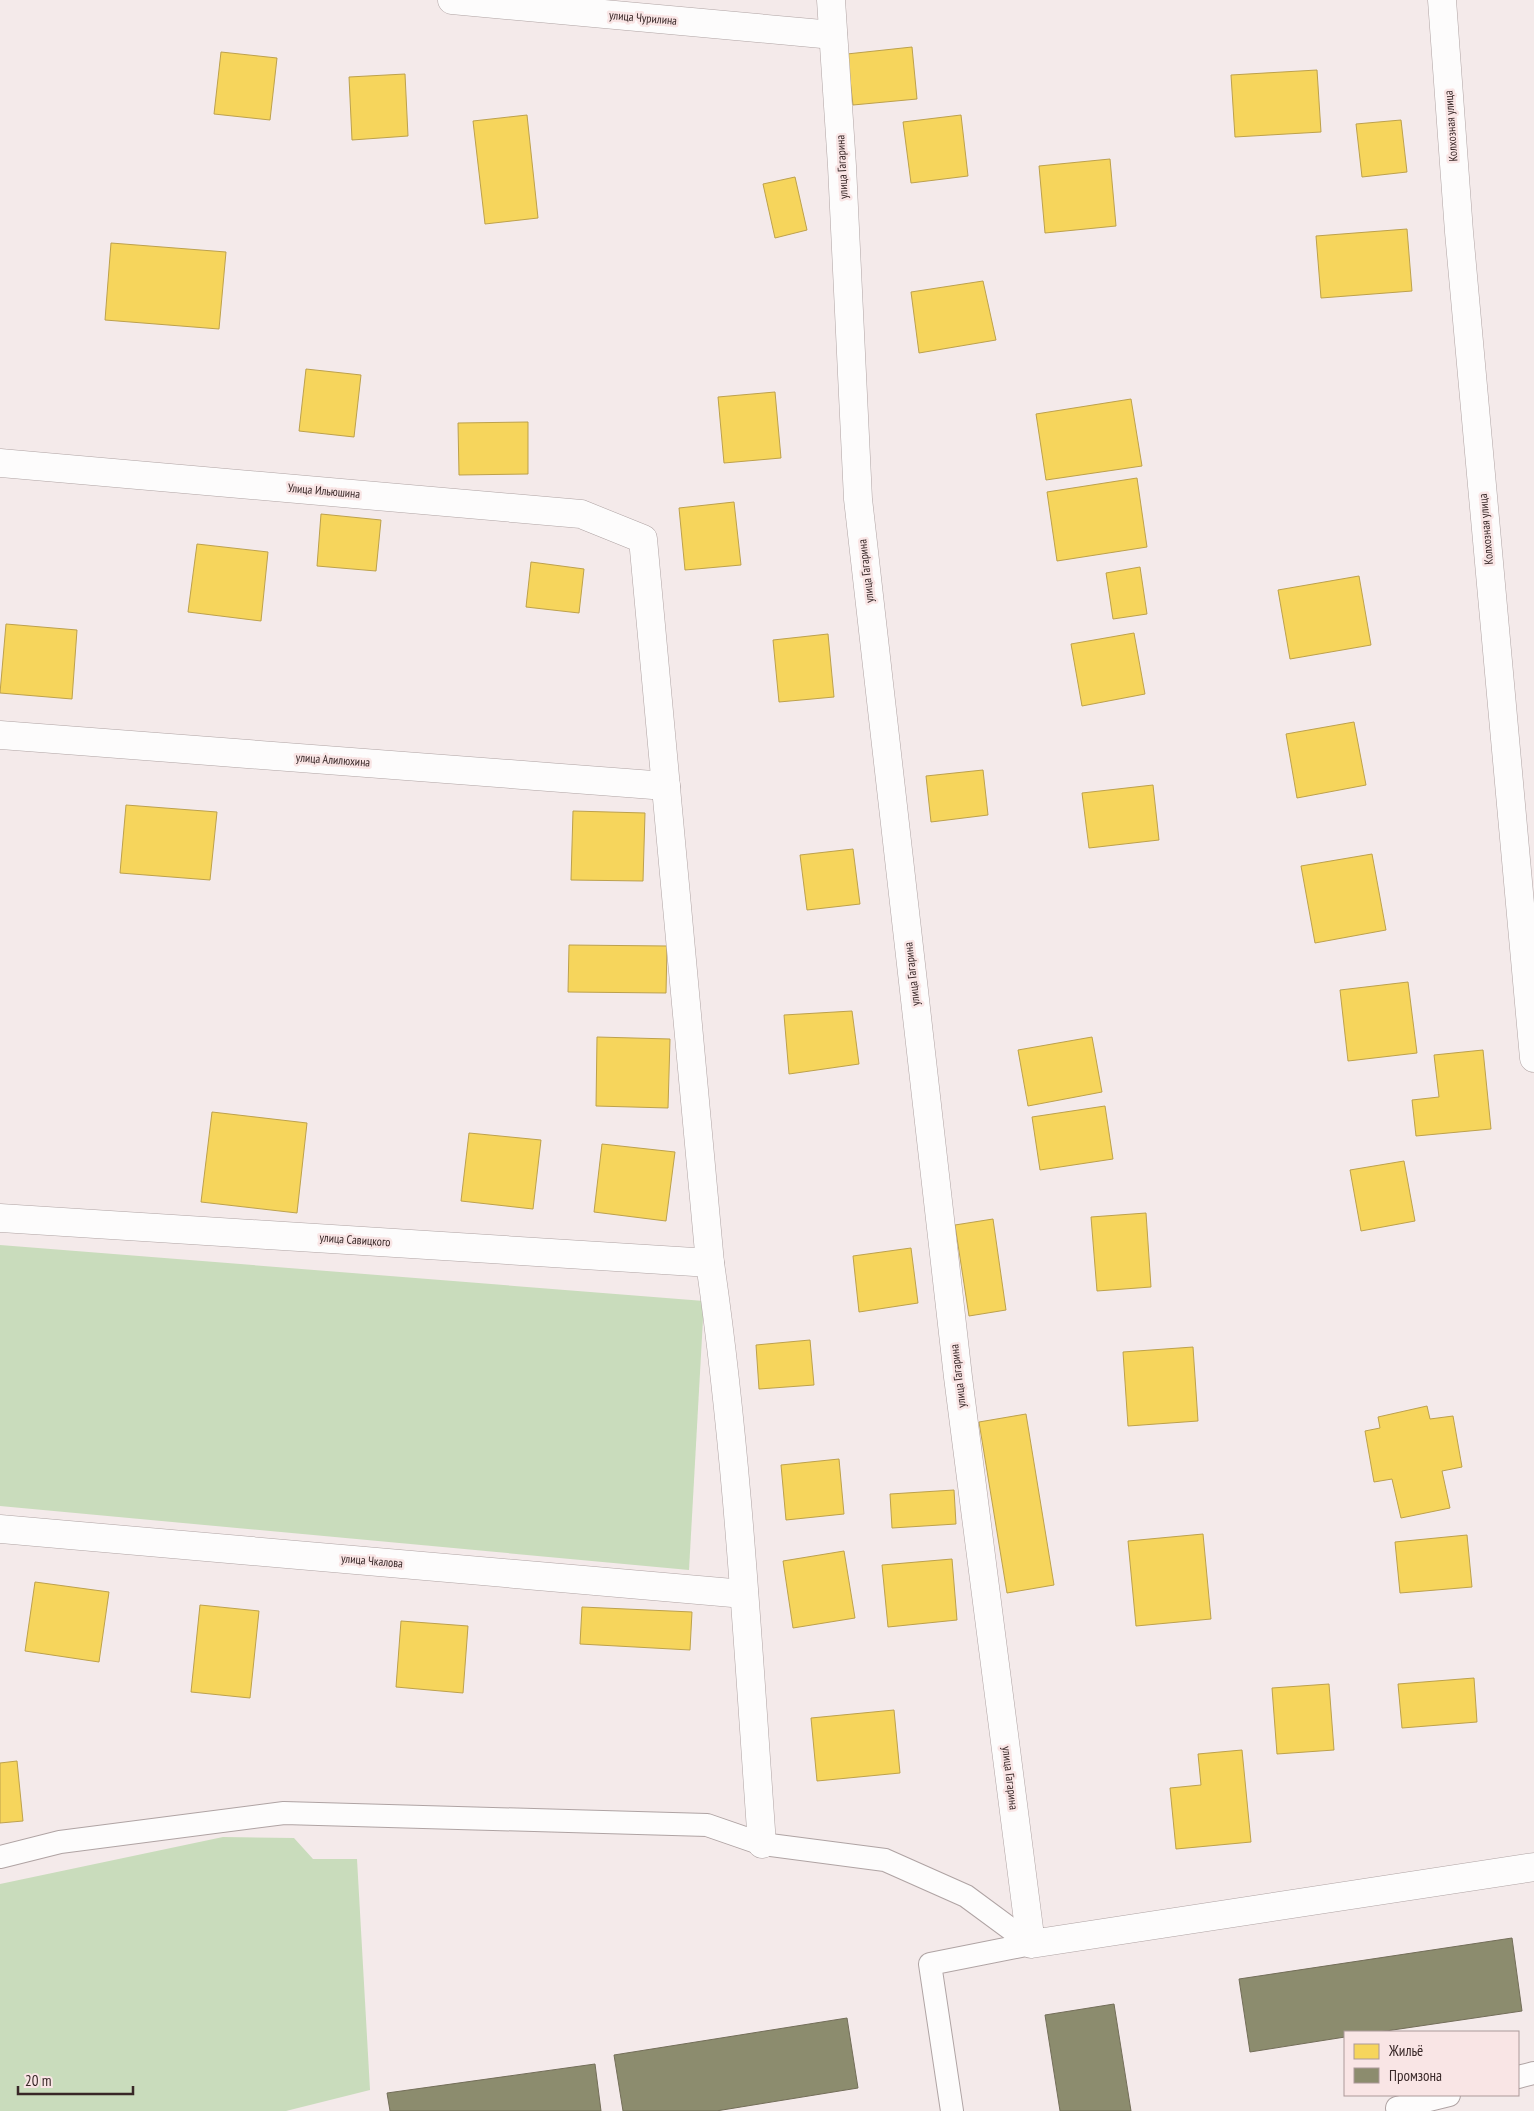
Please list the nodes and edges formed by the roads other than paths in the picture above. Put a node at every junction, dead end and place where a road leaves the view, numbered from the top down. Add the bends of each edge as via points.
1 (452, 0) edge
2 (831, 0) edge
3 (1442, 0) edge
4 (833, 36) junction
5 (0, 463) edge
6 (0, 735) edge
7 (666, 786) junction
8 (1534, 1058) edge
9 (0, 1218) edge
10 (710, 1263) junction
11 (0, 1529) edge
12 (744, 1594) junction
13 (762, 1844) junction
14 (0, 1857) edge
15 (1534, 1867) edge
16 (1031, 1944) junction
17 (1534, 2073) edge
18 (1519, 2077) edge
19 (1445, 2096) edge
20 (952, 2111) edge
21 (1398, 2111) edge

1 - 4 street, улица Чурилина
2 - 4 street, улица Гагарина
3 - 8 street, Колхозная улица via 1459,232
4 - 16 street, улица Гагарина via 858,498 958,1377
5 - 7 street, Улица Ильюшина via 581,514 643,539
6 - 7 street, улица Алилюхина
7 - 10 street
9 - 10 street, улица Савицкого
10 - 12 street via 736,1489
11 - 12 street, улица Чкалова
12 - 13 street
13 - 14 lane via 707,1825 284,1813 60,1842
13 - 16 lane via 885,1860 966,1896
15 - 16 street
16 - 20 lane via 930,1964
17 - 18 lane
19 - 21 lane via 1397,2108

